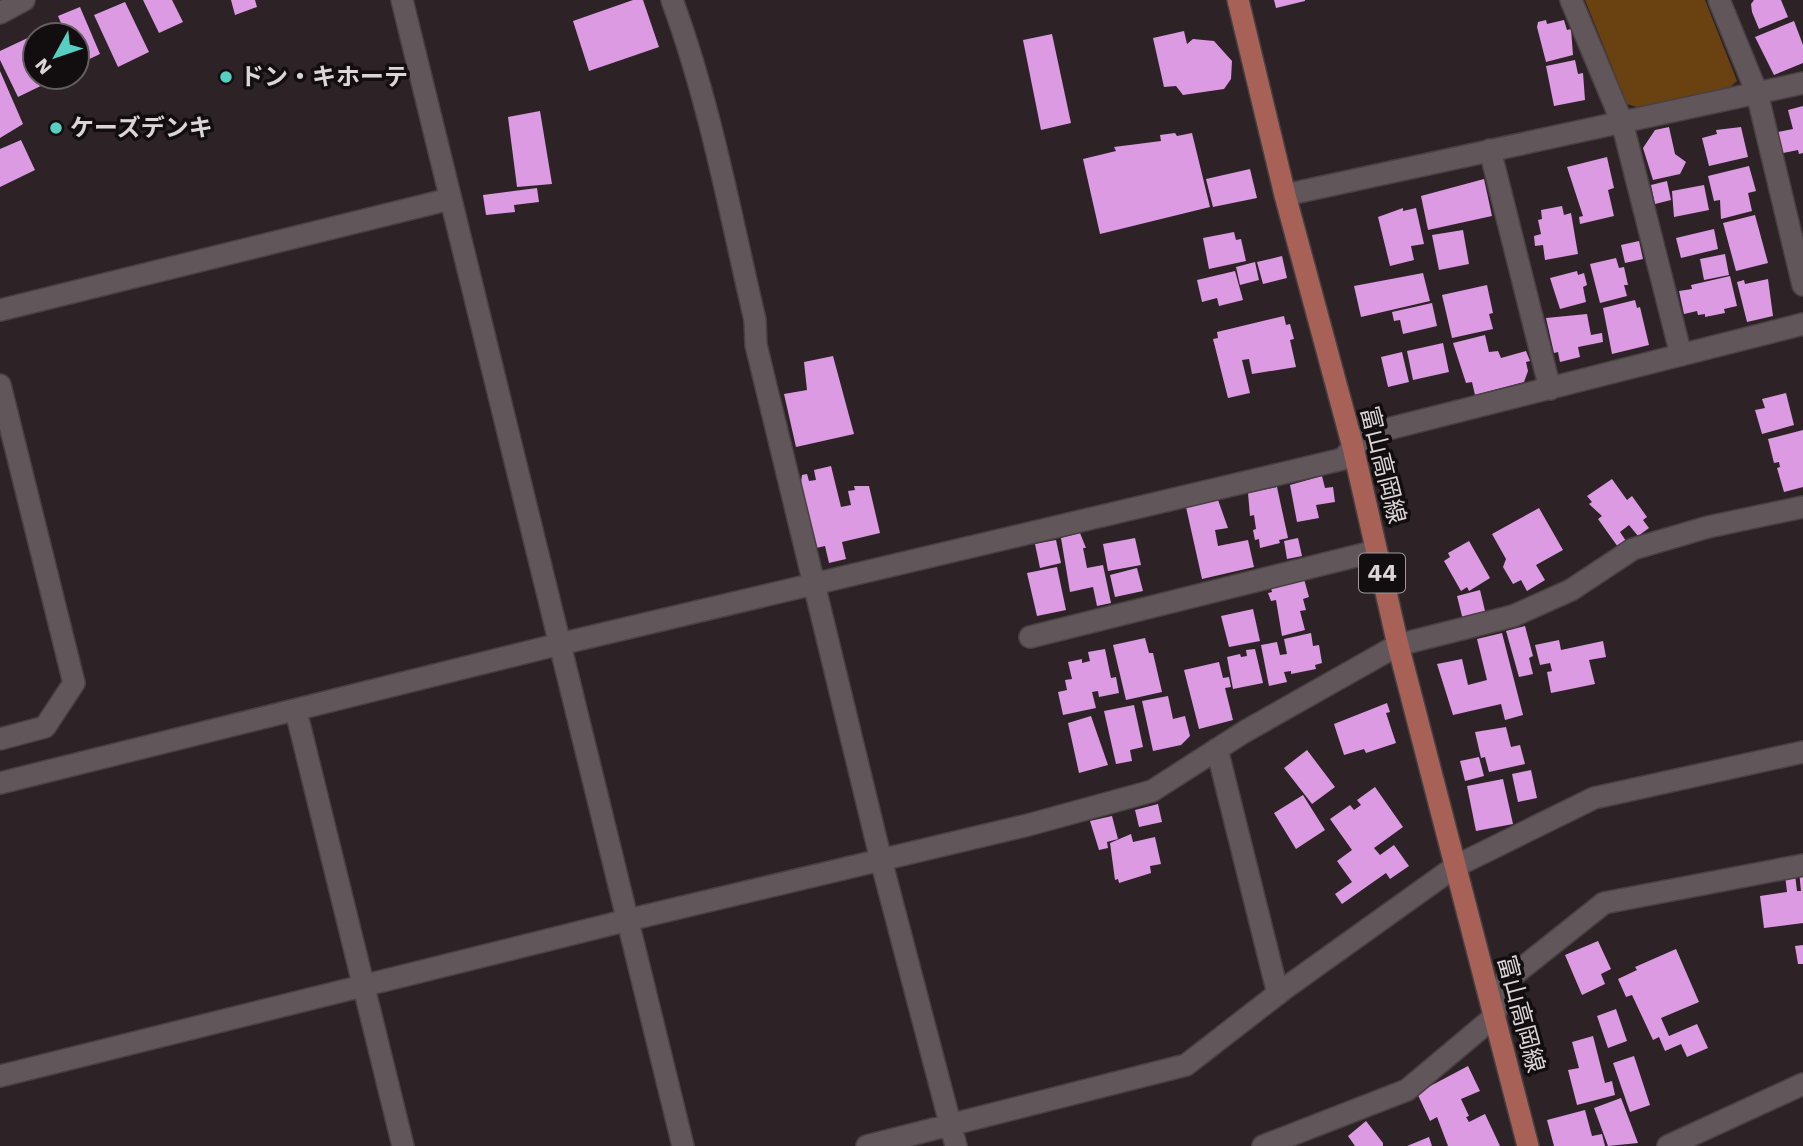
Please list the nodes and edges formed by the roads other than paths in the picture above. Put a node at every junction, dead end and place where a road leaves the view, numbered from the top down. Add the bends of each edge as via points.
1 (24, 0) edge
2 (402, 0) edge
3 (672, 0) edge
4 (1238, 0) edge
5 (1571, 0) edge
6 (1719, 0) edge
7 (0, 13) edge
8 (1803, 83) edge
9 (1756, 93) junction
10 (1622, 122) junction
11 (1490, 150) junction
12 (1285, 195) junction
13 (450, 199) junction
14 (1803, 285) edge
15 (0, 310) edge
16 (1803, 324) edge
17 (1681, 355) junction
18 (0, 385) edge
19 (1550, 389) junction
20 (1353, 447) junction
21 (1803, 507) edge
22 (1376, 551) junction
23 (814, 585) junction
24 (1030, 637) dead end
25 (560, 644) junction
26 (1398, 645) junction
27 (296, 711) junction
28 (0, 739) edge
29 (1217, 749) junction
30 (1803, 752) edge
31 (0, 783) edge
32 (881, 860) junction
33 (1803, 865) edge
34 (1455, 866) junction
35 (628, 920) junction
36 (363, 986) junction
37 (1278, 994) junction
38 (1494, 1017) junction
39 (0, 1076) edge
40 (1803, 1084) edge
41 (954, 1136) edge
42 (403, 1146) edge
43 (683, 1146) edge
44 (867, 1146) edge
45 (1263, 1146) edge
46 (1528, 1146) edge
47 (1668, 1146) edge

1 - 7 street
2 - 13 street
3 - 23 street via 692,53 711,128 755,320 756,345
4 - 12 main road, 富山高岡線 / 44
5 - 10 street
6 - 9 street
8 - 9 street
9 - 10 street
9 - 14 street
10 - 11 street
10 - 17 street
11 - 12 street
11 - 19 street
12 - 20 main road, 富山高岡線 / 44
13 - 15 street
13 - 25 street
16 - 17 street
17 - 19 street
18 - 28 street via 74,684 45,727
19 - 20 street via 1372,433
20 - 22 main road, 富山高岡線 / 44
20 - 23 street via 1343,459
21 - 26 street via 1633,549 1571,590 1513,616
22 - 24 street
22 - 26 main road, 富山高岡線 / 44
23 - 25 street
23 - 32 street
25 - 27 street
25 - 35 street
26 - 29 street
26 - 34 main road, 富山高岡線 / 44
27 - 31 street
27 - 36 street
29 - 32 street via 1152,791
29 - 37 street
30 - 34 street via 1594,798
32 - 35 street
32 - 41 street
33 - 38 street via 1604,903 1506,981
34 - 37 street
34 - 38 main road, 富山高岡線 / 44
35 - 36 street
35 - 43 street
36 - 39 street
36 - 42 street
37 - 41 street via 1185,1065
38 - 45 street via 1407,1090
38 - 46 main road, 富山高岡線 / 44
40 - 47 street
41 - 44 street

